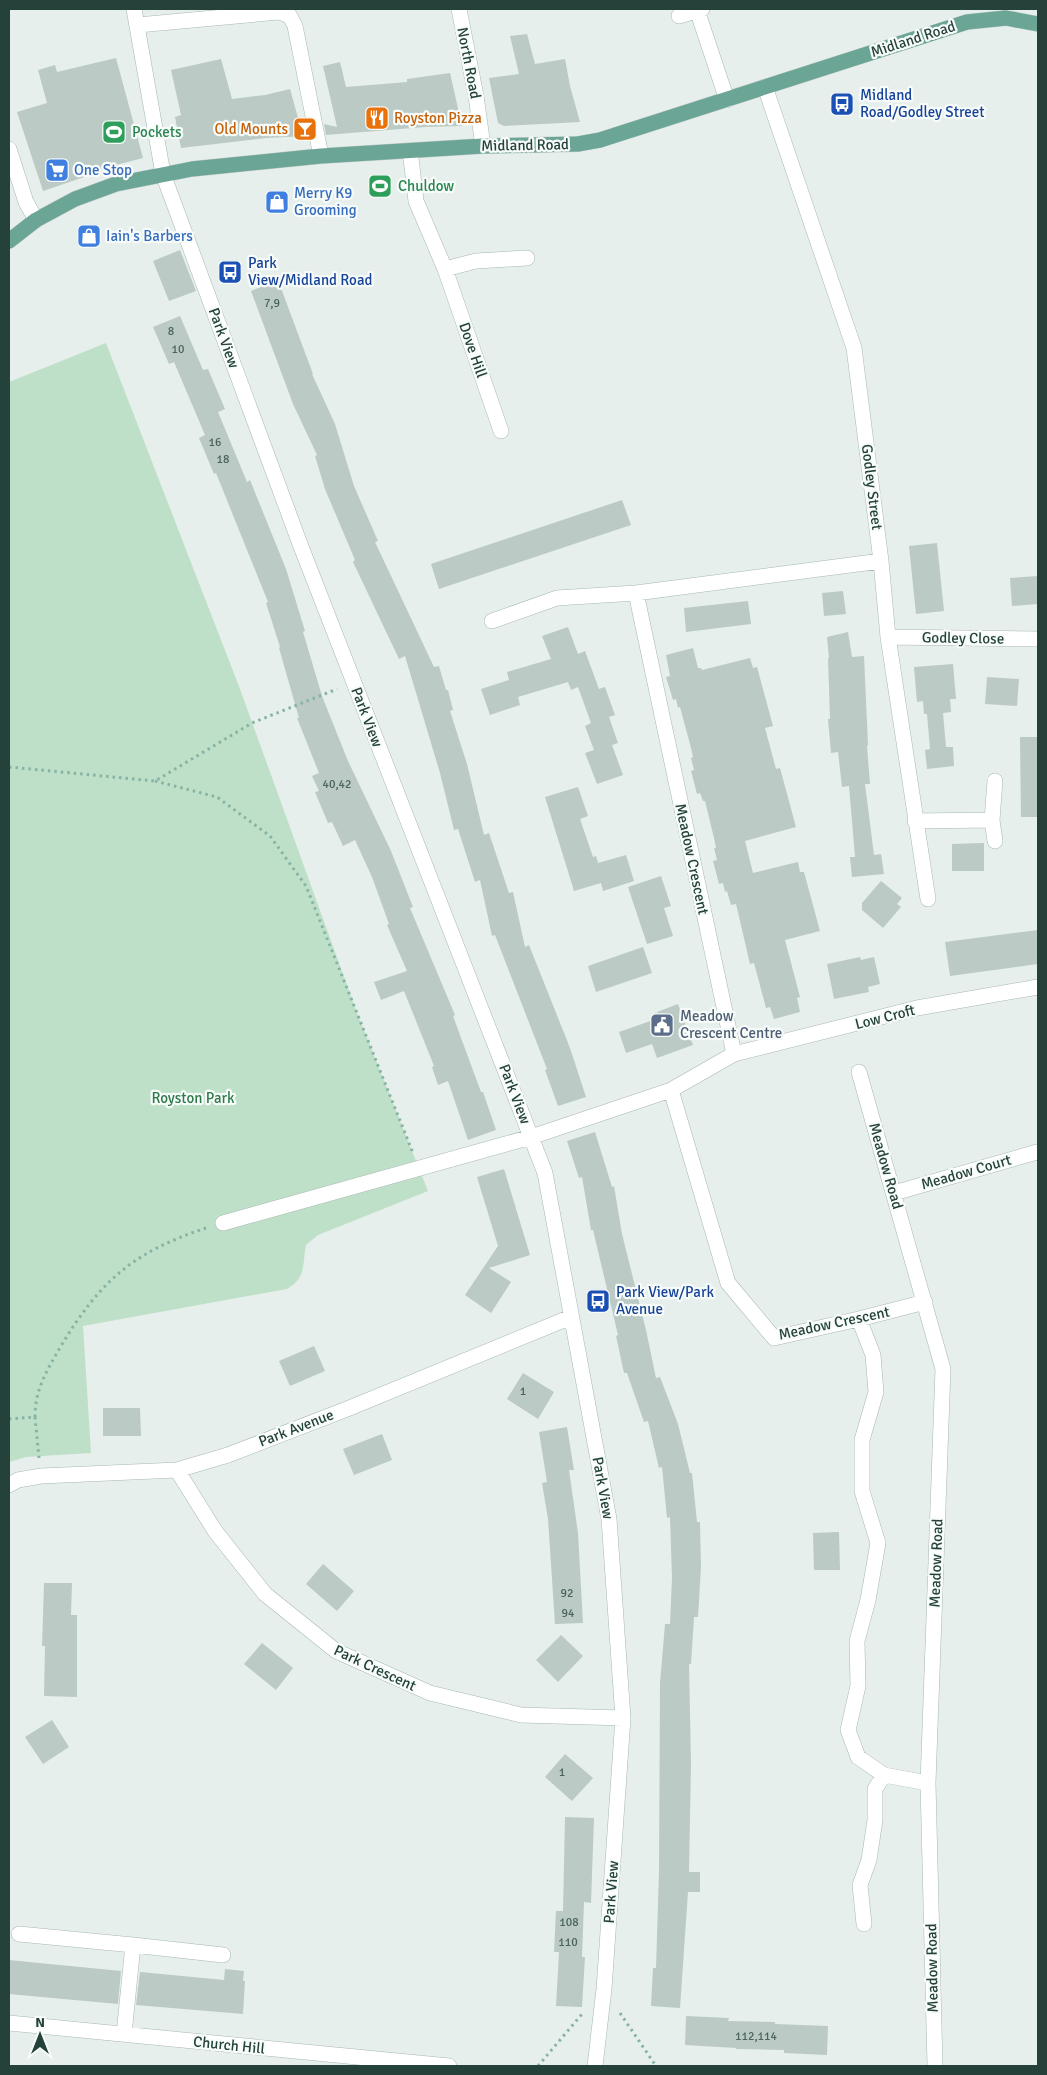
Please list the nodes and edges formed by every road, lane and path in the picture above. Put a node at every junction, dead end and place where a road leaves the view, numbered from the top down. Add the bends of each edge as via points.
1 (134, 9) edge
2 (459, 9) edge
3 (699, 9) edge
4 (679, 16) dead end
5 (1038, 24) edge
6 (138, 25) junction
7 (765, 87) junction
8 (727, 100) junction
9 (483, 146) junction
10 (9, 149) edge
11 (410, 150) junction
12 (321, 156) junction
13 (163, 174) junction
14 (36, 220) junction
15 (9, 241) edge
16 (527, 258) dead end
17 (445, 269) junction
18 (501, 431) dead end
19 (881, 561) junction
20 (636, 593) junction
21 (492, 621) dead end
22 (888, 637) junction
23 (1038, 640) edge
24 (354, 683) junction
25 (9, 767) edge
26 (995, 781) dead end
27 (155, 782) junction
28 (992, 820) junction
29 (915, 822) junction
30 (995, 842) dead end
31 (928, 898) dead end
32 (1038, 987) edge
33 (734, 1054) junction
34 (859, 1072) dead end
35 (671, 1090) junction
36 (531, 1137) junction
37 (1037, 1152) edge
38 (420, 1170) junction
39 (894, 1193) junction
40 (223, 1223) joint
41 (925, 1302) junction
42 (571, 1317) junction
43 (859, 1319) junction
44 (35, 1417) junction
45 (9, 1419) edge
46 (177, 1470) junction
47 (40, 1476) junction
48 (9, 1485) edge
49 (623, 1718) junction
50 (884, 1775) junction
51 (928, 1783) junction
52 (864, 1924) dead end
53 (19, 1934) dead end
54 (133, 1945) junction
55 (223, 1955) dead end
56 (604, 1989) junction
57 (9, 2023) edge
58 (124, 2034) junction
59 (428, 2066) edge
60 (449, 2066) edge
61 (538, 2066) edge
62 (595, 2066) edge
63 (656, 2066) edge
64 (935, 2066) edge

1 - 6 street, Park View
2 - 9 street, North Road
3 - 4 street
3 - 8 street
5 - 7 main road, Midland Road via 1006,18 967,22
6 - 12 street via 279,12 290,16 295,26
6 - 13 street, Park View
7 - 8 main road, Midland Road
7 - 19 street, Godley Street via 854,348
8 - 9 main road, Midland Road via 600,140 578,144
9 - 11 main road, Midland Road
10 - 14 street via 26,202
11 - 12 main road, Midland Road
11 - 17 street, Dove Hill via 416,201
12 - 13 main road, Midland Road
13 - 14 main road, Midland Road via 116,184 75,199
13 - 24 street, Park View
14 - 15 main road, Midland Road
16 - 17 street via 476,261
17 - 18 street, Dove Hill
19 - 20 street
19 - 22 street, Godley Street
20 - 21 street via 557,598
20 - 33 street, Meadow Crescent
22 - 23 street, Godley Close
22 - 29 street, Godley Street
24 - 27 path via 252,723
24 - 36 street, Park View
25 - 27 path
26 - 28 street
27 - 38 path via 216,797 270,836 306,886
28 - 29 street
28 - 30 street
29 - 31 street, Godley Street
32 - 33 street, Low Croft via 917,1008
33 - 35 street
34 - 39 street, Meadow Road
35 - 36 street
35 - 43 street, Meadow Crescent via 728,1283 774,1338
36 - 38 street
36 - 42 street, Park View via 545,1173
37 - 39 street, Meadow Court
38 - 40 street
39 - 41 street, Meadow Road
40 - 44 path via 150,1250 106,1285 83,1312 40,1381
41 - 43 street, Meadow Crescent
41 - 51 street, Meadow Road via 943,1368
42 - 46 street, Park Avenue via 246,1448
42 - 49 street, Park View via 609,1519
43 - 50 street via 872,1355 876,1392 862,1440 862,1491 878,1543 857,1641 858,1686 848,1730 858,1758
44 - 45 path
44 - 47 path
46 - 47 street, Park Avenue
46 - 49 street, Park Crescent via 215,1531 265,1594 336,1651 430,1693 521,1715
47 - 48 street, Park Avenue
49 - 56 street, Park View
50 - 51 street
50 - 52 street via 875,1789 875,1820 869,1860 860,1885
51 - 64 street, Meadow Road
53 - 54 street
54 - 55 street
54 - 58 street
56 - 61 path
56 - 62 street, Park View
56 - 63 path
57 - 58 street, Church Hill
58 - 59 street, Church Hill
59 - 60 street, Church Hill

